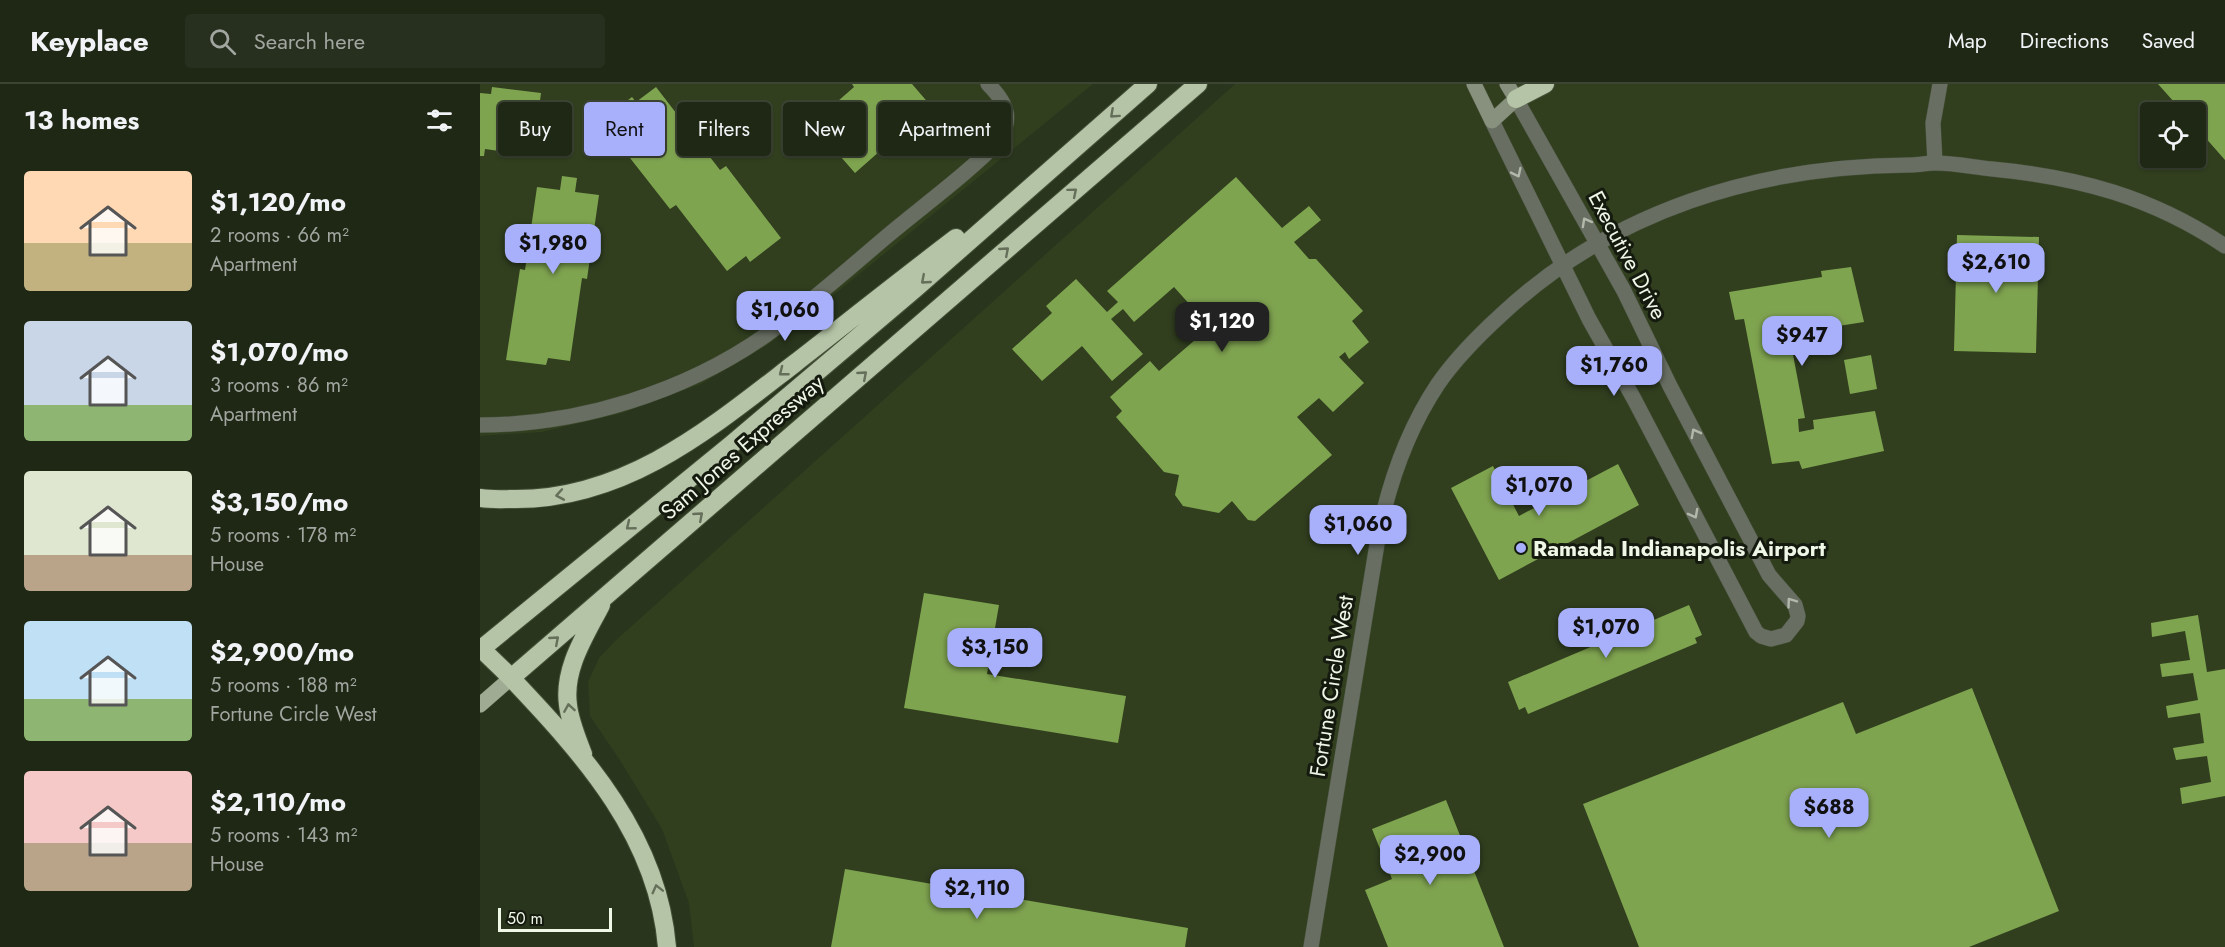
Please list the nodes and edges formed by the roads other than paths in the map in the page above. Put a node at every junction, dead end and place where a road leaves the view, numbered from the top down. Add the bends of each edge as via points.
1 (988, 84) edge
2 (1148, 84) edge
3 (1198, 84) edge
4 (1474, 84) edge
5 (1545, 84) edge
6 (1940, 84) edge
7 (1512, 92) edge
8 (1492, 121) junction
9 (1080, 145) junction
10 (1935, 163) junction
11 (1597, 243) junction
12 (2225, 246) edge
13 (1562, 264) junction
14 (480, 425) edge
15 (480, 498) edge
16 (607, 595) junction
17 (480, 648) edge
18 (511, 678) junction
19 (480, 705) edge
20 (587, 764) junction
21 (667, 947) edge
22 (1311, 947) edge

1 - 14 street via 1006,107 1007,121 993,148 806,305 741,352 673,385 620,404 537,421
2 -> 9 highway, Sam Jones Expressway
16 -> 3 highway, Sam Jones Expressway
4 - 8 street, Executive Drive
5 - 7 highway
6 - 10 street via 1933,123
7 - 8 street
11 -> 7 street, Executive Drive
8 -> 13 street, Executive Drive
9 -> 15 highway via 712,426 663,458 581,492 541,499
9 -> 17 highway, Sam Jones Expressway via 732,444
10 - 11 street, Fortune Circle West via 1838,168 1755,181 1704,195
10 - 12 street, Fortune Circle West via 2038,173 2122,193 2178,218
11 - 13 street, Fortune Circle West
13 -> 11 street, Executive Drive via 1756,632 1771,639 1786,634 1797,621 1795,605 1769,575
13 - 22 street, Fortune Circle West via 1491,324 1447,372 1417,420 1394,473 1379,532
18 -> 16 highway, Sam Jones Expressway
20 -> 16 highway via 567,704 568,681 580,646
17 - 18 highway
18 - 19 main road, Sam Jones Expressway
18 - 20 highway
21 -> 20 highway via 654,879 638,842

